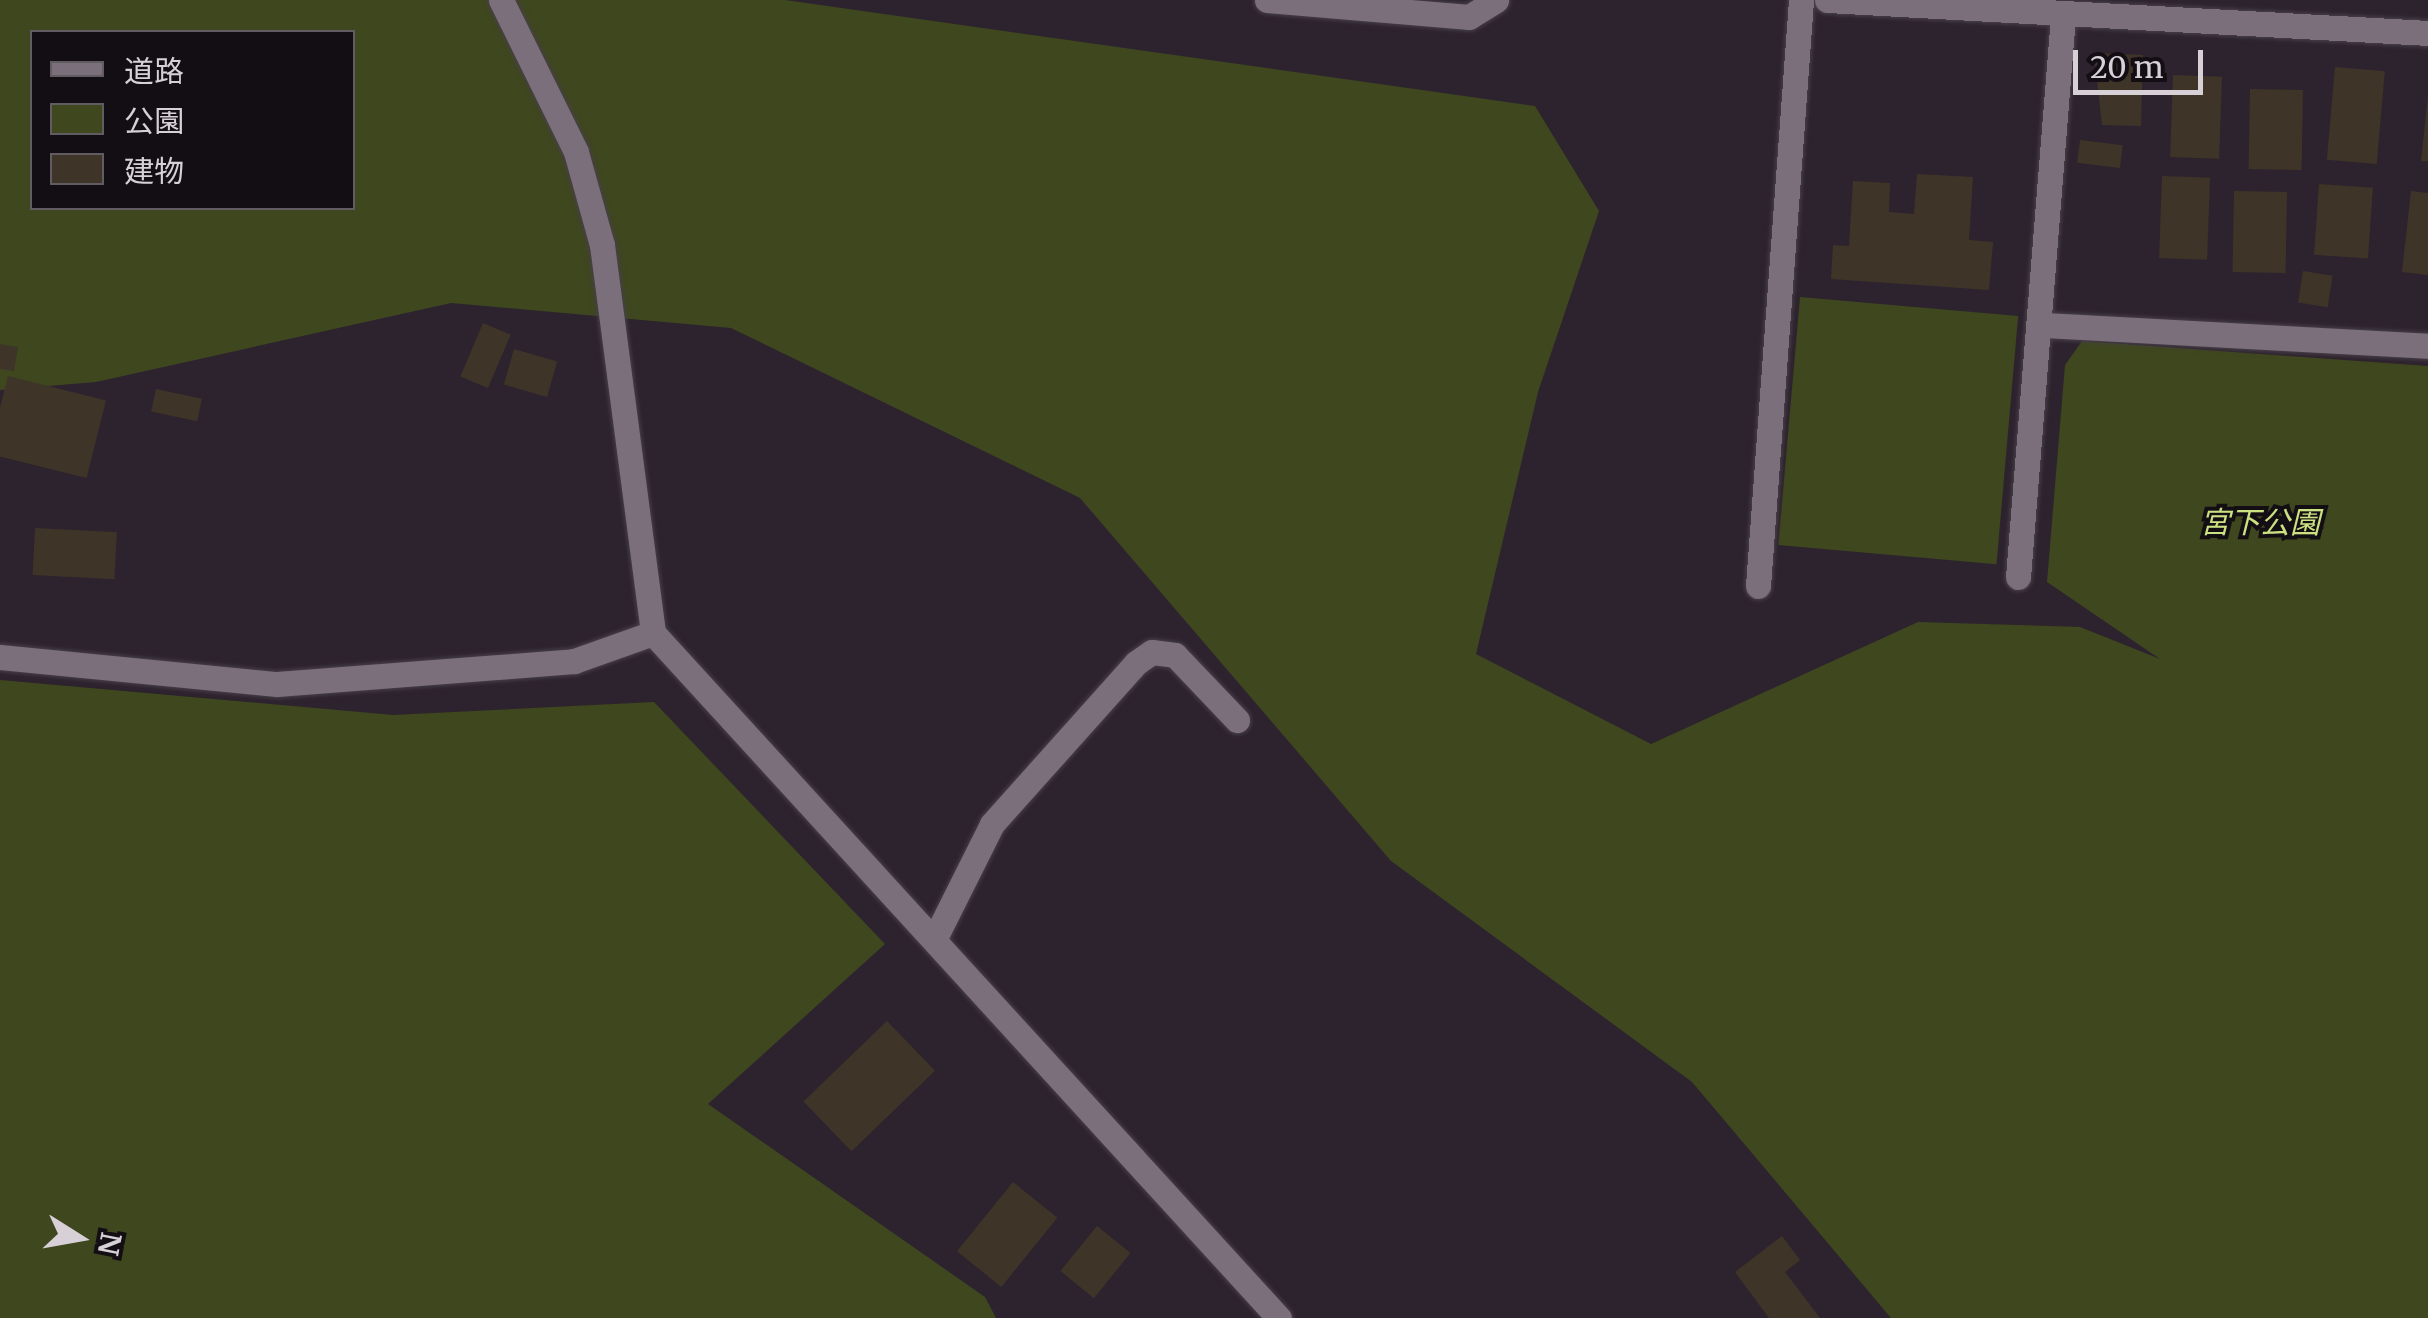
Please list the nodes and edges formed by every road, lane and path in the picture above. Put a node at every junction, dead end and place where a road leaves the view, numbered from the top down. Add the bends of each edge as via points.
1 (501, 0) edge
2 (1267, 0) edge
3 (1496, 0) edge
4 (1800, 0) edge
5 (1827, 0) edge
6 (1862, 1) edge
7 (2063, 17) junction
8 (2428, 33) edge
9 (2043, 325) junction
10 (2428, 346) edge
11 (2018, 577) dead end
12 (1758, 586) dead end
13 (652, 633) junction
14 (0, 657) edge
15 (1237, 720) dead end
16 (936, 936) junction
17 (1278, 1318) edge

1 - 13 street via 576,152 602,245
2 - 3 street via 1469,18
4 - 12 street
5 - 6 street
6 - 7 street
7 - 8 street
7 - 9 street
9 - 10 street
9 - 11 street
13 - 14 street via 574,661 277,684
13 - 16 street
15 - 16 street via 1175,655 1152,652 1136,663 992,824
16 - 17 street

